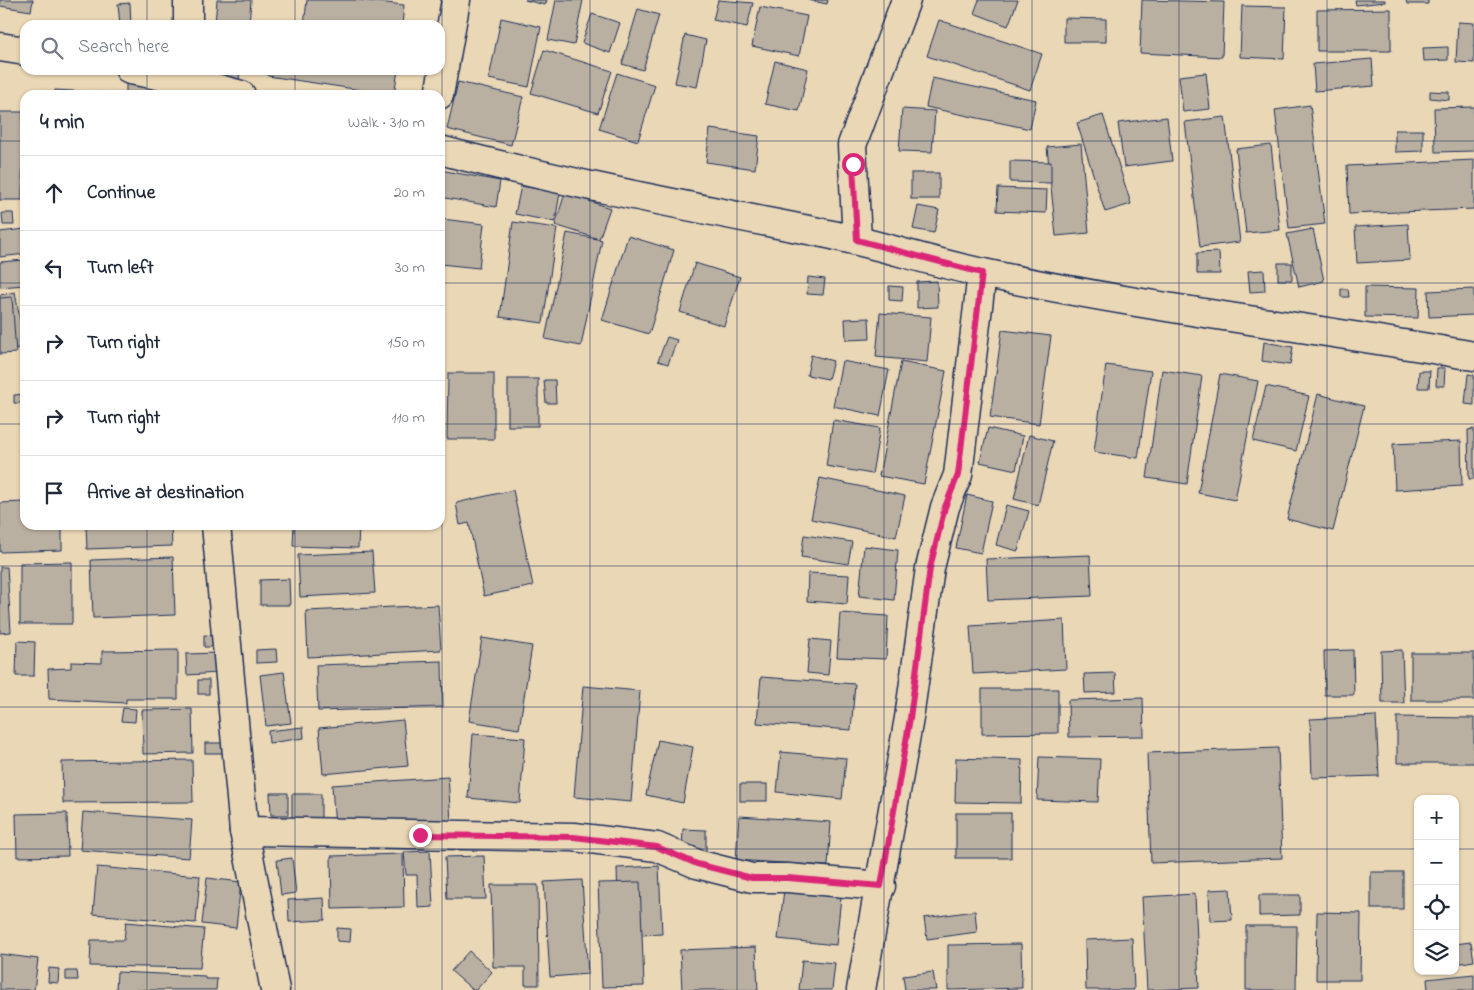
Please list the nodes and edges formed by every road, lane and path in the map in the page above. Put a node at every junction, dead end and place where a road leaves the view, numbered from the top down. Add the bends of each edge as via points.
1 (188, 0) edge
2 (456, 0) edge
3 (906, 0) edge
4 (188, 20) edge
5 (0, 47) edge
6 (20, 50) edge
7 (445, 61) edge
8 (155, 75) edge
9 (443, 75) edge
10 (190, 82) edge
11 (221, 90) edge
12 (440, 90) edge
13 (445, 151) edge
14 (857, 240) junction
15 (982, 273) junction
16 (1474, 356) edge
17 (216, 530) edge
18 (244, 832) junction
19 (881, 886) junction
20 (275, 990) edge
21 (861, 990) edge

1 - 4 street
2 - 7 street
3 - 14 street via 852,145
5 - 6 street
8 - 10 street
9 - 12 street
10 - 11 street
13 - 14 street via 527,173
14 - 15 street
15 - 16 street via 1199,313
15 - 19 street via 958,475 945,507 930,568 910,718
17 - 18 street
18 - 19 street via 574,837 657,847 697,864 752,878
18 - 20 street
19 - 21 street

